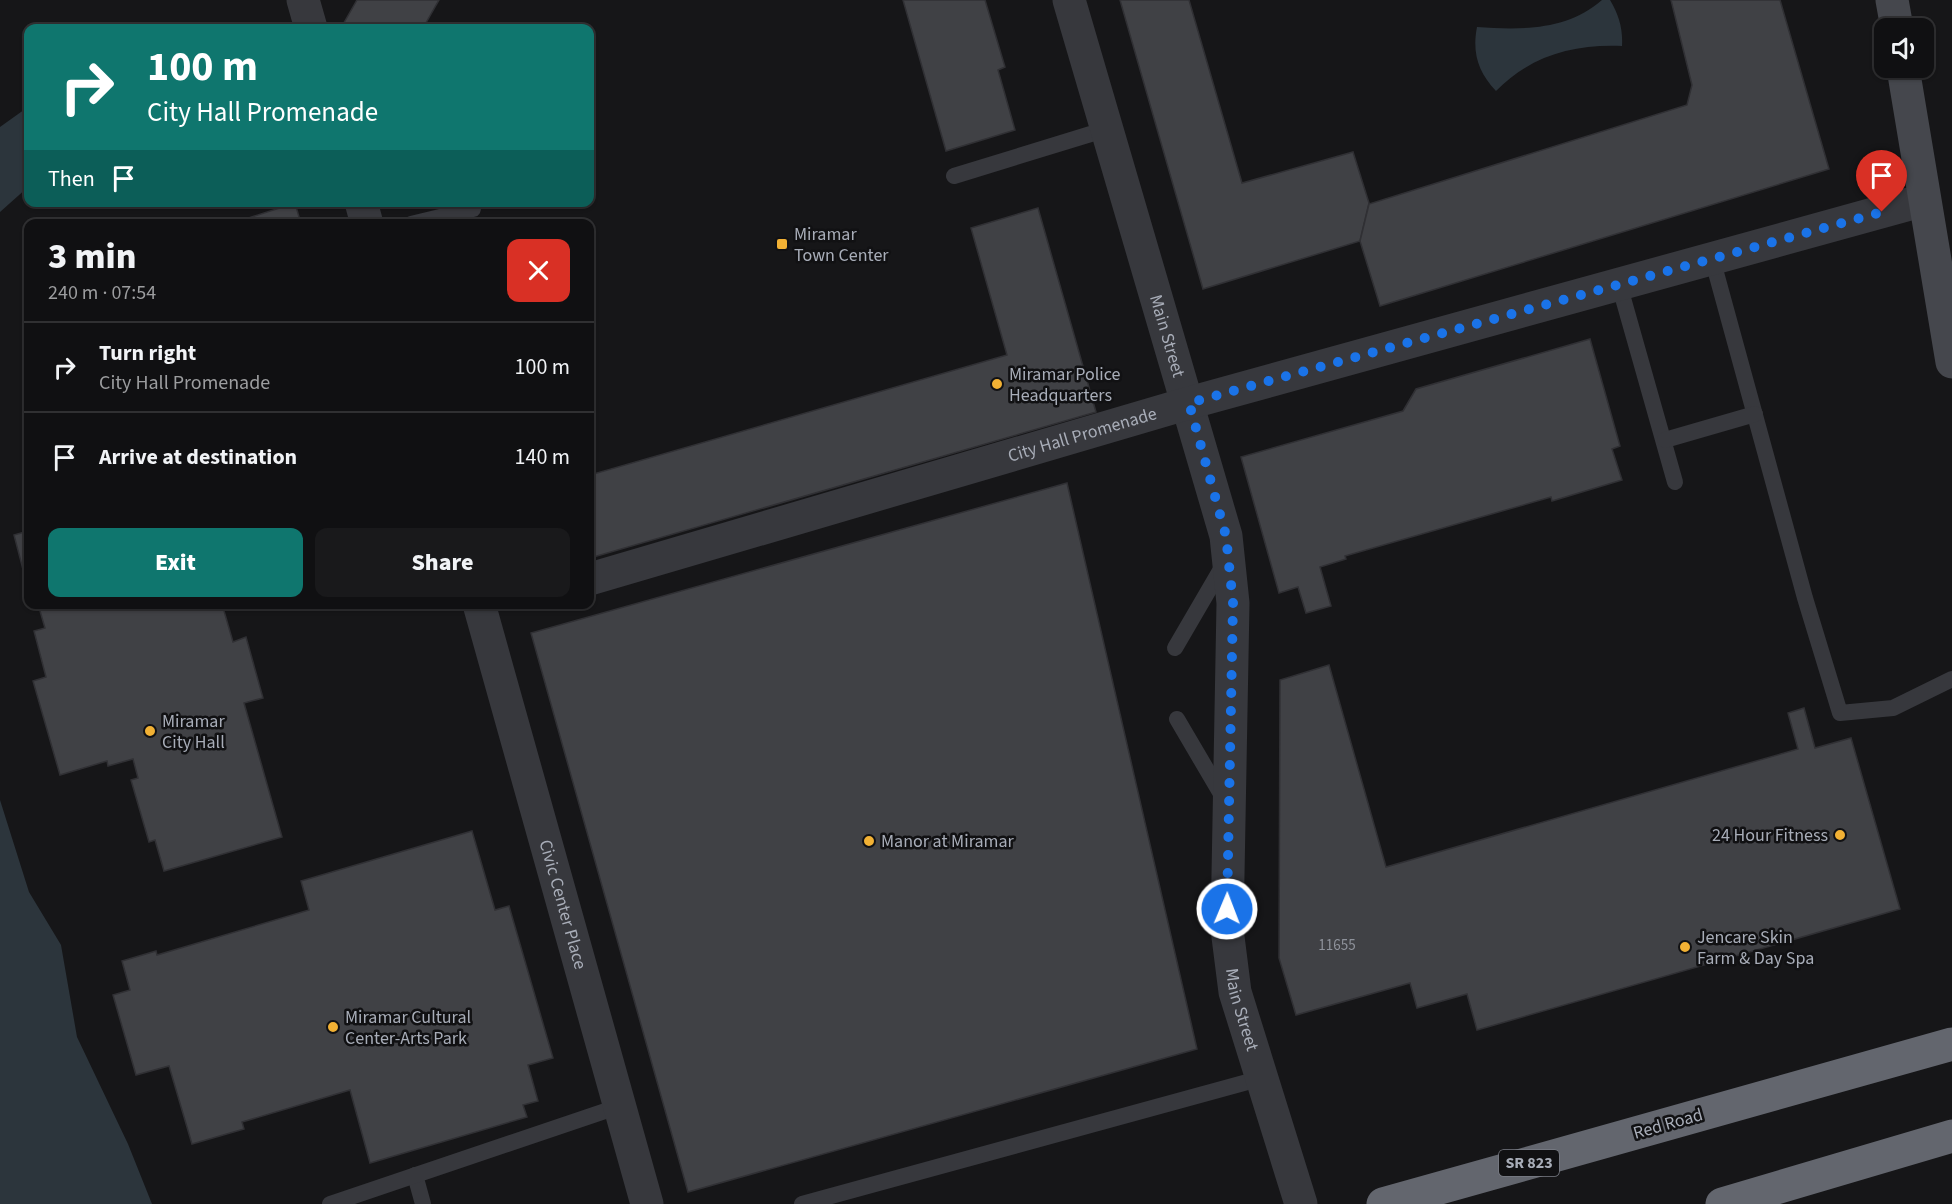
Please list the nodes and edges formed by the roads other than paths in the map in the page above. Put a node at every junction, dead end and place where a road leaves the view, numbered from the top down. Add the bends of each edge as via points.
1 (303, 0) edge
2 (1069, 0) edge
3 (1892, 0) edge
4 (1895, 18) edge
5 (310, 24) edge
6 (1905, 78) edge
7 (1107, 129) junction
8 (954, 176) dead end
9 (1924, 200) junction
10 (472, 209) dead end
11 (431, 219) edge
12 (1712, 258) junction
13 (1619, 284) junction
14 (1952, 362) edge
15 (1189, 403) junction
16 (1755, 414) junction
17 (1665, 440) junction
18 (1675, 482) dead end
19 (1228, 558) junction
20 (594, 578) edge
21 (488, 609) edge
22 (1175, 648) dead end
23 (1952, 679) edge
24 (1177, 719) dead end
25 (1229, 808) junction
26 (1952, 1044) edge
27 (1262, 1078) junction
28 (620, 1106) junction
29 (1952, 1136) edge
30 (415, 1175) junction
31 (330, 1204) edge
32 (423, 1204) edge
33 (647, 1204) edge
34 (802, 1204) edge
35 (1301, 1204) edge
36 (1383, 1204) edge
37 (1722, 1204) edge

1 - 5 street
2 - 7 street, Main Street
3 - 4 main road
6 - 9 main road
7 - 8 lane
7 - 15 street, Main Street
9 - 12 street, City Hall Promenade
9 - 14 main road
10 - 11 lane
12 - 13 street, City Hall Promenade
12 - 16 lane
13 - 15 street, City Hall Promenade
13 - 17 lane
15 - 19 street, Main Street via 1226,536
15 - 20 street, City Hall Promenade
16 - 17 lane
16 - 23 lane via 1840,713 1893,708
17 - 18 lane
19 - 22 lane
19 - 25 street, Main Street via 1233,603
21 - 28 street, Civic Center Place
24 - 25 lane
25 - 27 street, Main Street via 1227,929 1235,992
26 - 36 highway, Red Road / SR 823
27 - 34 lane
27 - 35 street, Main Street
28 - 30 lane
28 - 33 street, Civic Center Place
29 - 37 highway
30 - 31 lane
30 - 32 lane

